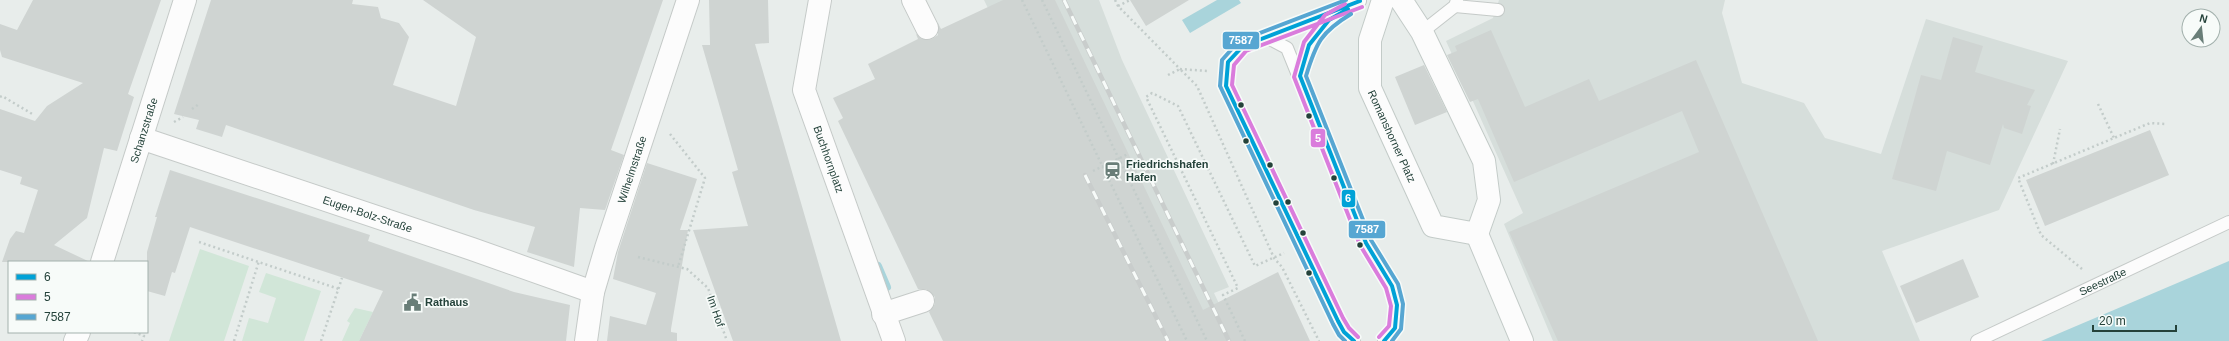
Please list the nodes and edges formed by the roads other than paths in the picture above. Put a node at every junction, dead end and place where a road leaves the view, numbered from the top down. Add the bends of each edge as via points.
1 (185, 0) edge
2 (688, 0) edge
3 (820, 0) edge
4 (913, 0) edge
5 (1361, 0) edge
6 (1383, 0) edge
7 (1401, 0) edge
8 (1456, 3) edge
9 (1498, 10) dead end
10 (927, 28) dead end
11 (1422, 32) junction
12 (1266, 37) junction
13 (1300, 76) junction
14 (141, 138) junction
15 (2229, 222) edge
16 (1477, 234) junction
17 (102, 261) edge
18 (593, 292) junction
19 (923, 300) dead end
20 (883, 314) junction
21 (586, 341) edge
22 (894, 341) edge
23 (1354, 341) edge
24 (1384, 341) edge
25 (1522, 341) edge
26 (1977, 341) edge

1 - 14 street, Schanzstraße
2 - 18 street, Wilhelmstraße
3 - 20 street, Buchhornplatz via 804,90
4 - 10 street
5 - 12 lane
5 - 13 lane via 1330,20 1309,46
6 - 16 street, Romanshorner Platz via 1370,40 1370,88 1434,226
7 - 11 street
8 - 9 lane
8 - 11 lane
11 - 16 street via 1484,162 1489,200
12 - 13 lane via 1287,48
12 - 23 lane via 1243,46 1228,62 1226,86 1344,332
13 - 24 lane via 1366,243 1392,286 1397,305 1395,328
14 - 17 street, Schanzstraße
14 - 18 street, Eugen-Bolz-Straße
15 - 26 lane, Seestraße
16 - 25 street
18 - 21 street, Wilhelmstraße
19 - 20 street
20 - 22 street, Buchhornplatz

